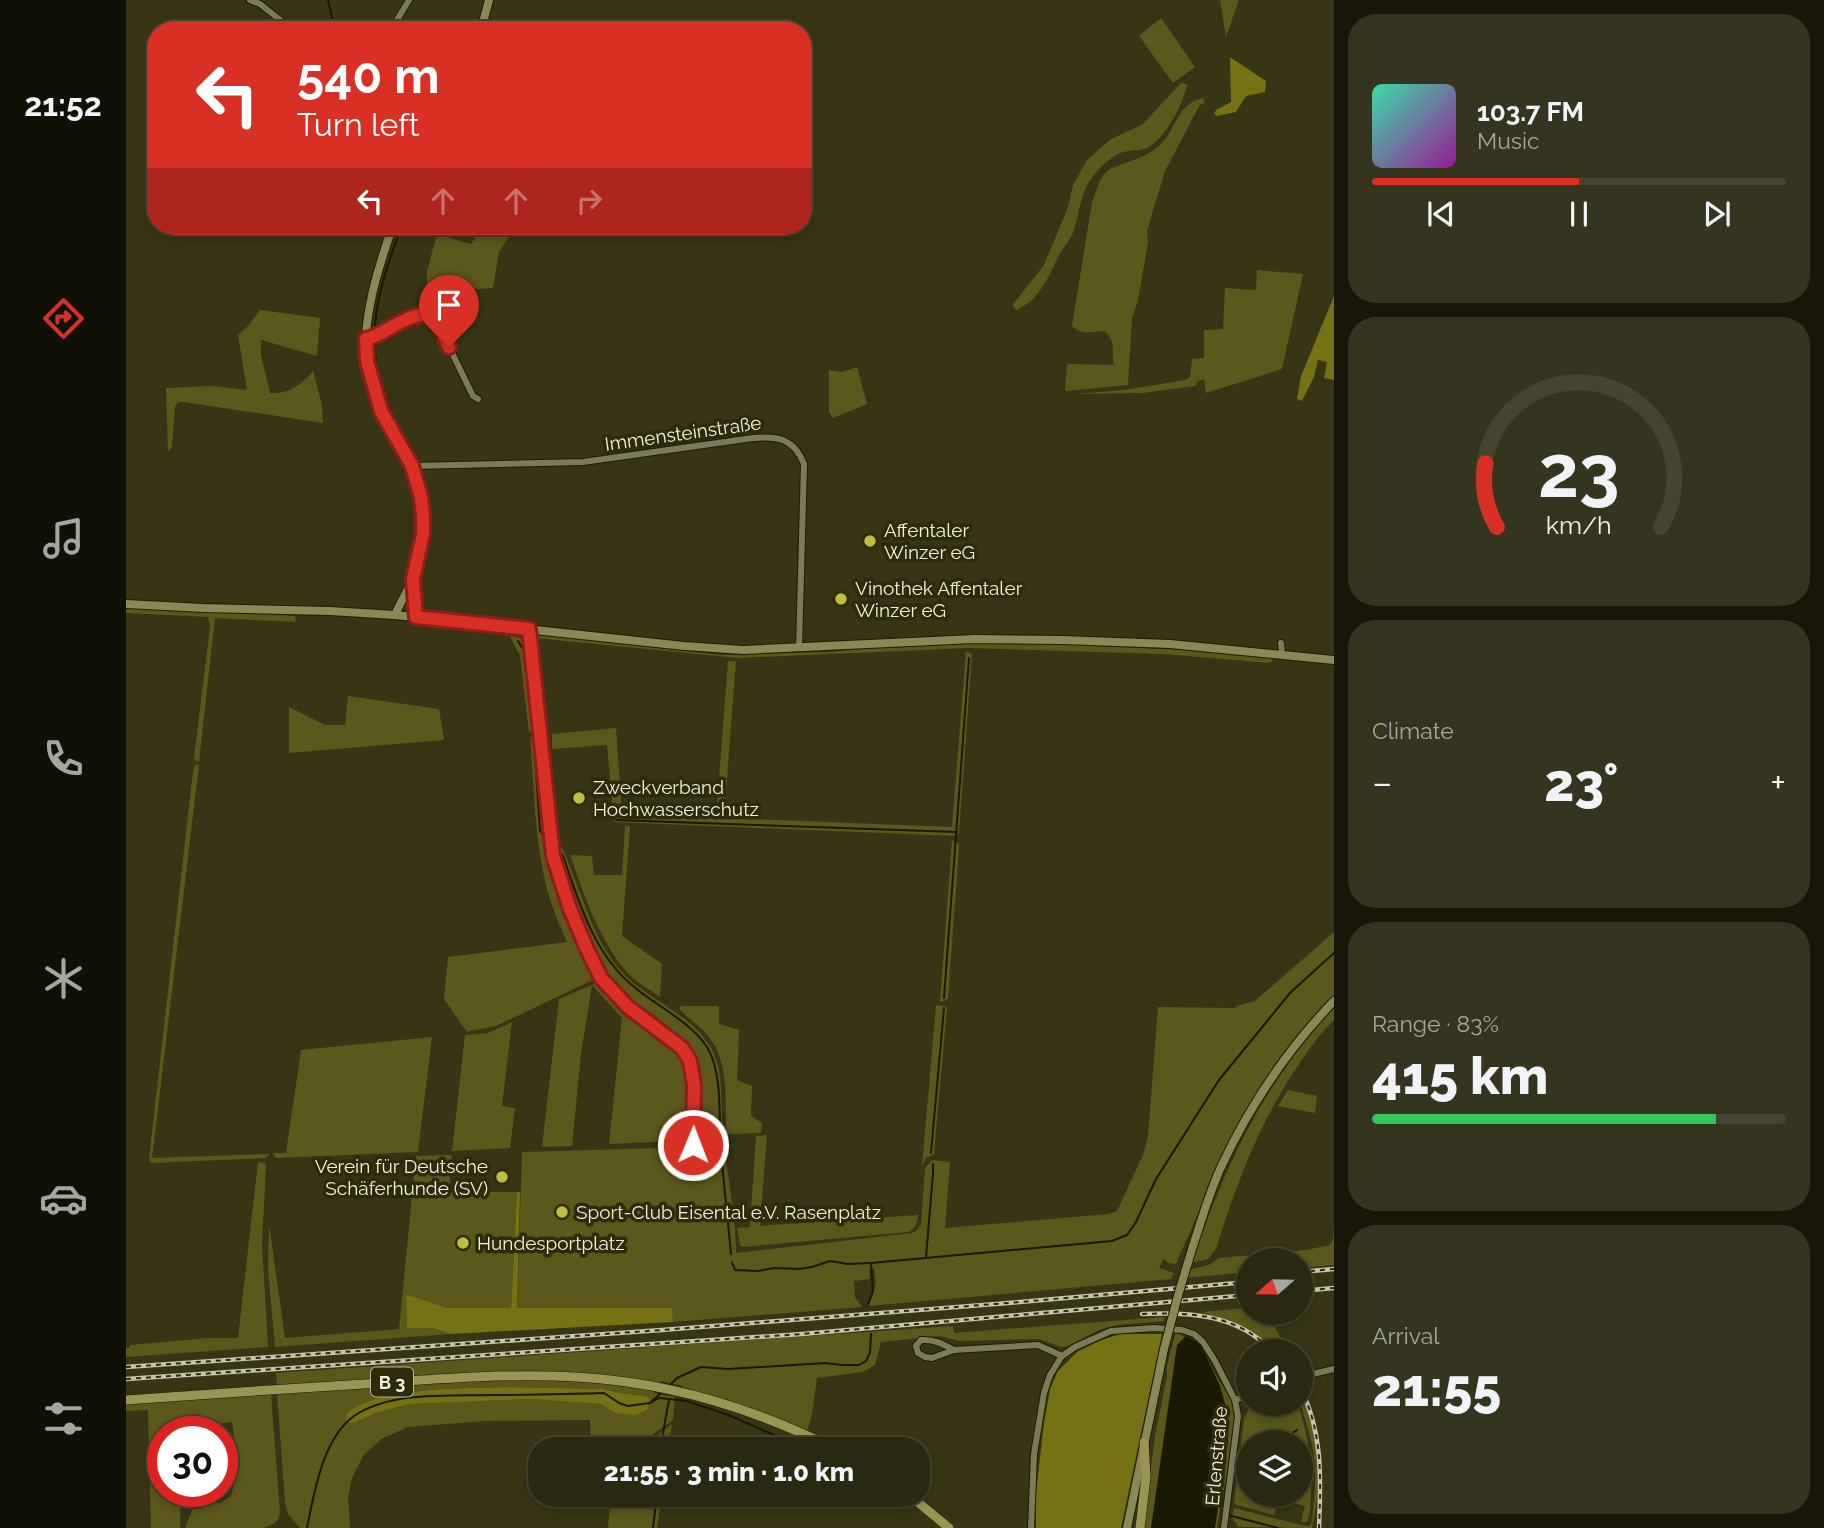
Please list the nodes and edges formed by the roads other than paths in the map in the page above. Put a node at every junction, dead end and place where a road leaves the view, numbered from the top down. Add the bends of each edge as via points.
1 (250, 0) edge
2 (409, 0) edge
3 (489, 0) edge
4 (282, 21) edge
5 (396, 21) edge
6 (484, 21) edge
7 (390, 235) edge
8 (371, 338) junction
9 (478, 399) dead end
10 (412, 466) junction
11 (413, 579) junction
12 (126, 604) edge
13 (395, 615) junction
14 (416, 617) junction
15 (529, 629) junction
16 (1281, 643) dead end
17 (799, 648) junction
18 (1282, 654) junction
19 (1334, 660) edge
20 (1334, 1001) edge
21 (693, 1145) dead end
22 (954, 1350) junction
23 (1062, 1356) junction
24 (1334, 1369) edge
25 (1313, 1374) edge
26 (126, 1400) edge
27 (1235, 1400) joint
28 (808, 1437) edge
29 (1144, 1442) junction
30 (924, 1507) edge
31 (1225, 1526) edge
32 (949, 1528) edge
33 (1031, 1528) edge
34 (1126, 1528) edge
35 (1140, 1528) edge

1 - 4 street
2 - 5 street
3 - 6 main road
7 - 8 main road via 376,279
8 - 9 street via 414,316 430,316
8 - 10 main road via 367,361 381,411
10 - 11 main road via 423,516
10 - 17 street, Immensteinstraße via 583,462 780,438 804,464
11 - 13 main road
11 - 14 main road
12 - 13 main road
13 - 14 main road
14 - 15 main road
15 - 17 main road via 684,646
15 - 21 street via 557,870 601,978 628,1007 682,1048 690,1061
16 - 18 street
17 - 18 main road via 1063,639
18 - 19 main road
20 - 29 main road, bridge via 1276,1070 1221,1167 1178,1292
22 - 22 street via 932,1358 918,1353 916,1346 929,1340
22 - 23 street via 1038,1345
23 - 27 street via 1111,1331 1182,1330 1203,1342
23 - 33 street via 1050,1375 1040,1412
24 - 25 street
26 - 28 main road, B 3 via 502,1376 591,1378 716,1401
27 - 31 street, Erlenstraße via 1238,1416
29 - 34 main road
29 - 35 main road via 1146,1477
30 - 32 main road

